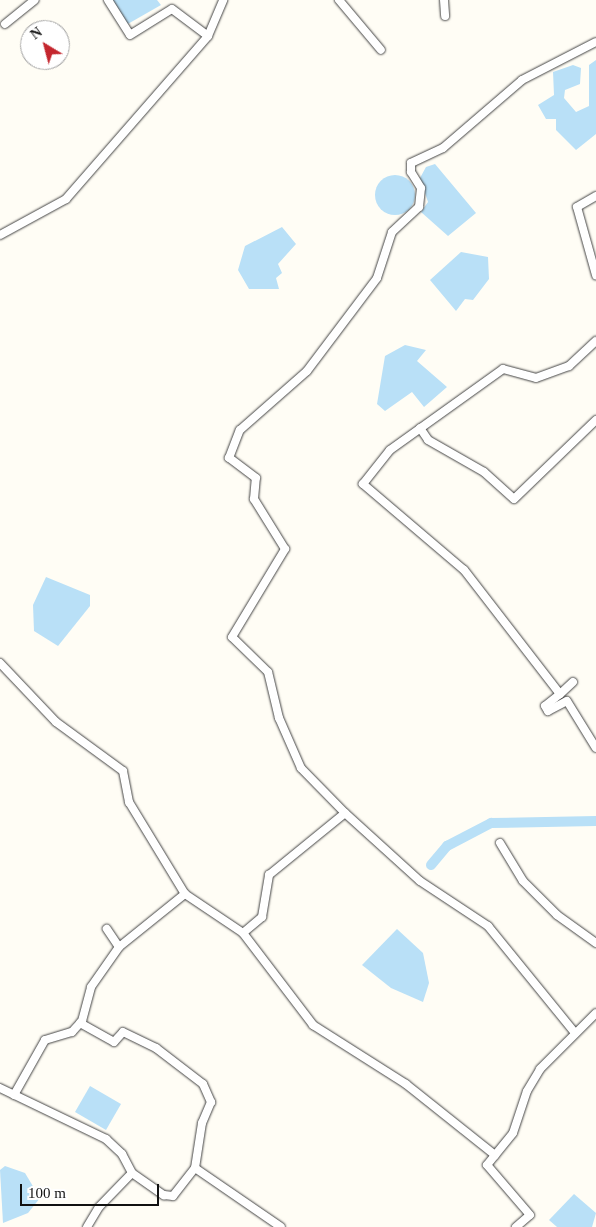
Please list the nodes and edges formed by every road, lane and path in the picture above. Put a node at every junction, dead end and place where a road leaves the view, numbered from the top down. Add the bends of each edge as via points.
1 (35, 0) edge
2 (108, 0) edge
3 (223, 0) edge
4 (339, 0) edge
5 (444, 0) edge
6 (445, 16) dead end
7 (5, 24) dead end
8 (208, 36) junction
9 (596, 42) edge
10 (380, 50) dead end
11 (596, 196) edge
12 (0, 234) edge
13 (595, 273) edge
14 (596, 339) edge
15 (596, 420) edge
16 (420, 428) junction
17 (0, 662) edge
18 (573, 682) dead end
19 (560, 694) junction
20 (596, 748) edge
21 (345, 813) junction
22 (500, 843) dead end
23 (185, 894) junction
24 (107, 929) dead end
25 (243, 934) junction
26 (596, 943) edge
27 (119, 948) junction
28 (596, 1013) edge
29 (80, 1023) junction
30 (575, 1033) junction
31 (0, 1088) edge
32 (14, 1095) junction
33 (495, 1155) junction
34 (195, 1168) junction
35 (132, 1174) junction
36 (87, 1227) edge
37 (281, 1227) edge
38 (516, 1227) edge

1 - 7 street
2 - 8 street via 130,35 172,9
3 - 8 street
4 - 10 street
5 - 6 street
8 - 12 street via 66,199
9 - 21 street via 522,80 443,148 411,163 411,172 421,188 419,207 392,232 377,278 306,371 240,430 229,458 256,478 254,500 285,549 232,637 268,672 279,718 301,768
11 - 13 street via 577,207
14 - 16 street via 569,366 536,378 503,369
15 - 16 street via 514,500 468,461 428,440
16 - 19 street via 390,450 363,484 464,570
17 - 23 street via 56,722 123,771 129,802
18 - 19 street
19 - 20 street via 545,706 548,711 567,701
21 - 25 street via 269,875 262,917
21 - 30 street via 420,881 488,926
22 - 26 street via 523,881 557,916
23 - 25 street
23 - 27 street
24 - 27 street
25 - 33 street via 313,1025 406,1084
27 - 29 street via 91,987
28 - 30 street
29 - 32 street via 72,1032 45,1040
29 - 34 street via 114,1042 124,1032 156,1048 203,1084 211,1102 202,1123
30 - 33 street via 540,1069 527,1091 513,1134
31 - 32 street
32 - 35 street via 106,1139 122,1154
33 - 38 street via 487,1164 530,1215
34 - 35 street via 173,1196
34 - 37 street
35 - 36 street via 99,1207

